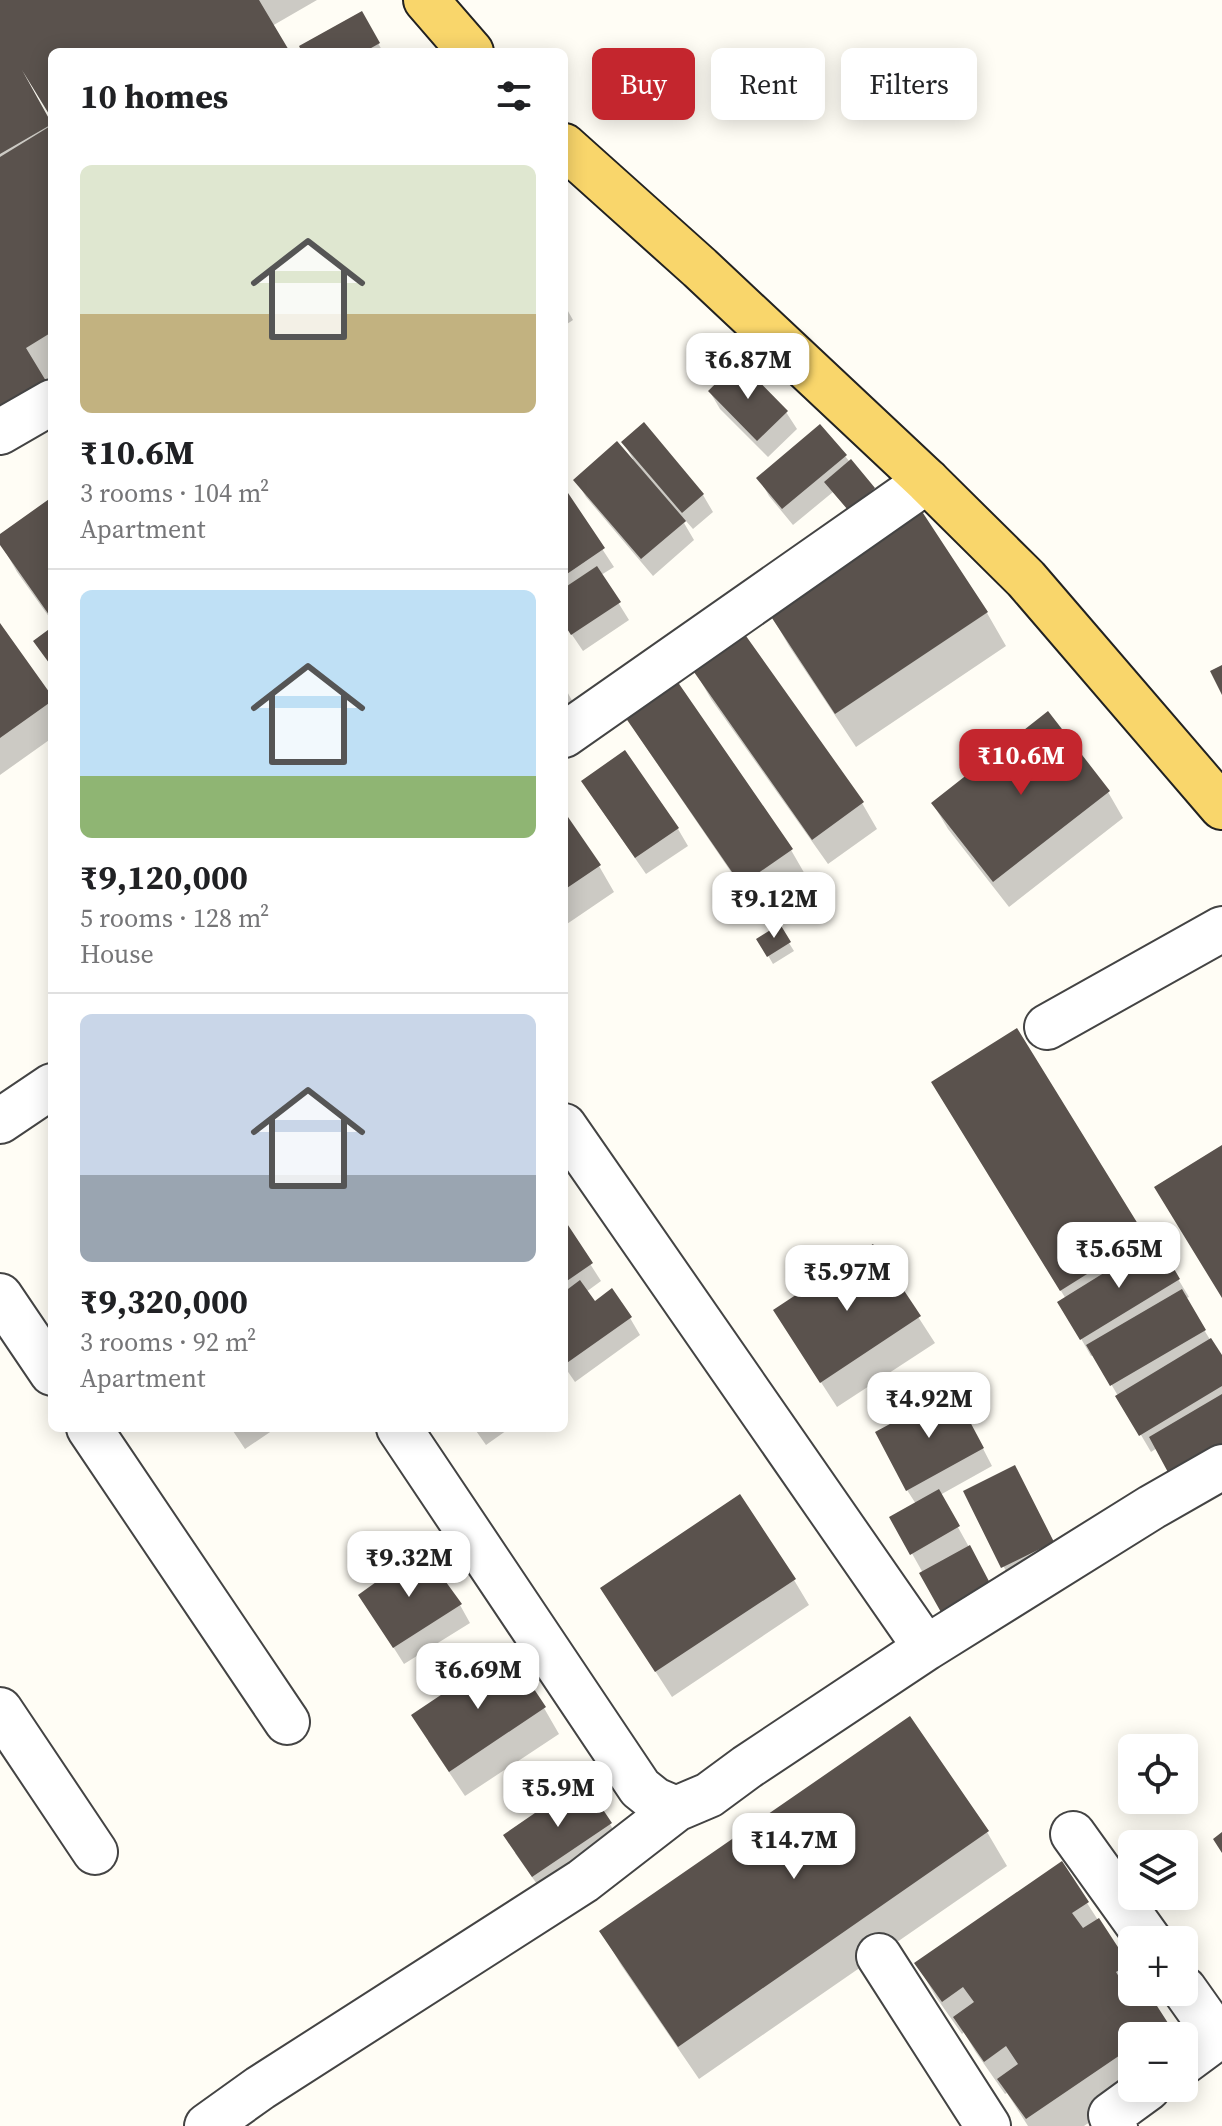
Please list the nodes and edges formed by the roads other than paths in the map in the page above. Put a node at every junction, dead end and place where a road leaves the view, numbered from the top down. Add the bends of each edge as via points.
1 (426, 0) edge
2 (468, 48) edge
3 (568, 150) edge
4 (48, 404) edge
5 (0, 432) edge
6 (927, 481) junction
7 (568, 732) edge
8 (1222, 807) edge
9 (1222, 929) edge
10 (1047, 1027) dead end
11 (48, 1089) edge
12 (0, 1121) edge
13 (568, 1132) edge
14 (0, 1296) edge
15 (48, 1367) edge
16 (92, 1432) edge
17 (402, 1432) edge
18 (1222, 1467) edge
19 (926, 1648) junction
20 (0, 1710) edge
21 (287, 1722) dead end
22 (676, 1809) junction
23 (1073, 1834) dead end
24 (95, 1852) dead end
25 (1139, 1926) edge
26 (879, 1956) dead end
27 (1191, 2006) edge
28 (1208, 2044) edge
29 (1129, 2102) edge
30 (207, 2126) edge
31 (988, 2126) edge
32 (1115, 2126) edge

1 - 2 main road
3 - 6 main road
4 - 5 street
6 - 7 street
6 - 8 main road via 1026,579
9 - 10 street
11 - 12 street
13 - 19 street
14 - 15 street
16 - 21 street
17 - 22 street via 640,1788
18 - 19 street
19 - 22 street via 709,1795
20 - 24 street
22 - 30 street via 583,1881
23 - 25 street
26 - 31 street
27 - 28 street
29 - 32 street via 1111,2115

